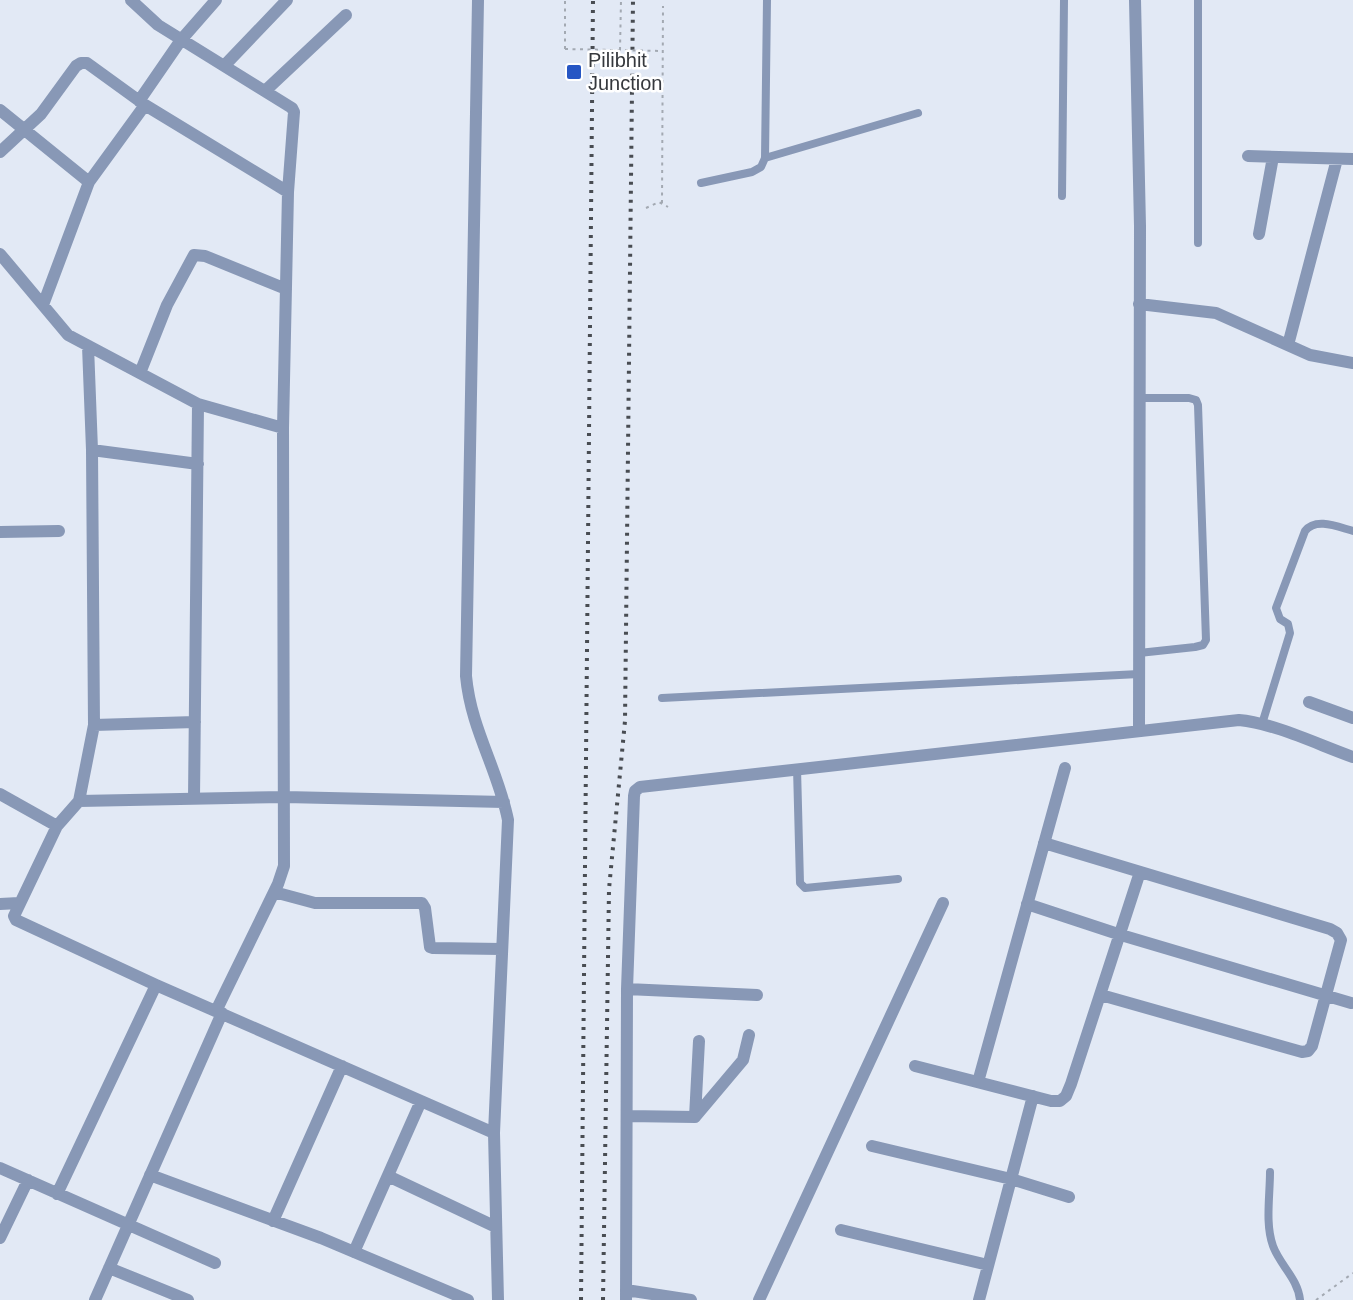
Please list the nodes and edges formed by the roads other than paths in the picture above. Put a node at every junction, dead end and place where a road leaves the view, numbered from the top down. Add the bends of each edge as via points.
1 (131, 0) edge
2 (216, 0) edge
3 (286, 0) edge
4 (478, 0) edge
5 (767, 0) edge
6 (1064, 0) edge
7 (1134, 0) edge
8 (1197, 0) edge
9 (346, 15) dead end
10 (182, 40) junction
11 (224, 66) junction
12 (265, 91) junction
13 (142, 103) junction
14 (0, 111) edge
15 (918, 113) dead end
16 (24, 130) junction
17 (0, 152) edge
18 (1248, 156) dead end
19 (1273, 157) junction
20 (765, 158) junction
21 (1337, 159) junction
22 (1353, 159) edge
23 (89, 182) junction
24 (701, 183) dead end
25 (288, 192) junction
26 (1062, 196) dead end
27 (1259, 234) dead end
28 (1198, 243) dead end
29 (0, 254) edge
30 (286, 289) junction
31 (1140, 304) junction
32 (43, 305) junction
33 (1288, 345) junction
34 (88, 346) junction
35 (1353, 363) edge
36 (141, 373) junction
37 (1139, 398) junction
38 (198, 404) junction
39 (283, 428) junction
40 (92, 450) junction
41 (198, 464) junction
42 (58, 531) dead end
43 (1353, 531) edge
44 (0, 532) edge
45 (1139, 653) junction
46 (1139, 674) junction
47 (663, 698) dead end
48 (1308, 702) dead end
49 (1353, 718) edge
50 (195, 722) junction
51 (1262, 724) junction
52 (94, 725) junction
53 (1139, 731) junction
54 (1353, 757) edge
55 (797, 768) junction
56 (1065, 768) dead end
57 (0, 794) edge
58 (285, 797) junction
59 (194, 799) junction
60 (79, 801) junction
61 (504, 802) junction
62 (57, 826) junction
63 (1044, 843) junction
64 (1140, 872) junction
65 (898, 879) dead end
66 (274, 892) junction
67 (20, 903) junction
68 (943, 903) dead end
69 (0, 904) edge
70 (1027, 904) junction
71 (1121, 934) junction
72 (501, 950) junction
73 (156, 985) junction
74 (627, 989) junction
75 (757, 995) dead end
76 (1101, 995) junction
77 (1325, 995) junction
78 (1351, 1003) dead end
79 (219, 1012) junction
80 (749, 1035) dead end
81 (699, 1041) dead end
82 (342, 1066) junction
83 (915, 1066) dead end
84 (978, 1082) junction
85 (1033, 1096) junction
86 (421, 1101) junction
87 (627, 1116) junction
88 (695, 1117) junction
89 (494, 1132) junction
90 (872, 1146) dead end
91 (0, 1168) edge
92 (1270, 1172) dead end
93 (150, 1175) junction
94 (388, 1176) junction
95 (1011, 1179) junction
96 (28, 1180) junction
97 (57, 1194) junction
98 (1069, 1197) dead end
99 (273, 1221) junction
100 (128, 1225) junction
101 (496, 1227) junction
102 (841, 1230) dead end
103 (0, 1238) edge
104 (354, 1252) junction
105 (215, 1263) dead end
106 (988, 1266) junction
107 (109, 1268) junction
108 (626, 1295) edge
109 (95, 1300) edge
110 (188, 1300) edge
111 (468, 1300) edge
112 (498, 1300) edge
113 (691, 1300) edge
114 (759, 1300) edge
115 (979, 1300) edge
116 (1300, 1300) edge

1 - 10 street via 158,25
2 - 10 street
3 - 11 street
4 - 61 street via 466,675 472,713
5 - 20 lane
6 - 26 lane
7 - 31 street
8 - 28 lane
9 - 12 street
10 - 11 street
10 - 13 street
11 - 12 street
12 - 25 street via 294,112
13 - 16 street via 87,63 81,63
13 - 23 street
13 - 25 street
14 - 16 street
15 - 20 lane
16 - 17 street
16 - 23 street
18 - 19 street
19 - 21 street
19 - 27 street
20 - 24 lane via 761,168 752,172
21 - 22 street
21 - 33 street
23 - 32 street
25 - 30 street
29 - 32 street
30 - 36 street via 194,255 167,306
30 - 39 street
31 - 33 street via 1216,313
31 - 37 street
32 - 34 street via 68,336
33 - 35 street
34 - 36 street
34 - 40 street
36 - 38 street
37 - 45 street
37 - 45 lane via 1190,398 1198,405 1206,640 1195,647
38 - 39 street
38 - 41 street
39 - 58 street
40 - 41 street
40 - 52 street
41 - 50 street
42 - 44 street
43 - 51 lane via 1318,523 1305,531 1276,608 1290,633
45 - 46 street
46 - 47 lane
46 - 53 street
48 - 49 street
50 - 52 street
50 - 59 street
51 - 53 street via 1239,720
51 - 54 street
52 - 60 street
53 - 55 street
55 - 65 lane via 802,886
55 - 74 street via 655,784 635,791
56 - 63 street
57 - 62 street
58 - 59 street
58 - 61 street
58 - 66 street via 284,866
59 - 60 street
60 - 62 street
61 - 72 street via 508,831
62 - 67 street
63 - 64 street
63 - 70 street
64 - 71 street
64 - 77 street via 1337,933 1341,940
66 - 72 street via 315,903 422,903 430,947
66 - 79 street
67 - 69 street
67 - 73 street via 14,916 20,922
68 - 114 street
70 - 71 street
70 - 84 street
71 - 76 street
71 - 77 street
72 - 89 street
73 - 79 street
73 - 97 street
74 - 75 street
74 - 87 street
76 - 77 street via 1302,1052 1308,1052 1312,1046
76 - 85 street via 1066,1096 1051,1101
77 - 78 street
79 - 82 street
79 - 93 street
80 - 88 street via 743,1060
81 - 88 street
82 - 86 street
82 - 99 street
83 - 84 street
84 - 85 street
85 - 95 street
86 - 89 street
86 - 94 street
87 - 88 street
87 - 108 street
89 - 101 street
90 - 95 street
91 - 96 street
92 - 116 lane via 1271,1238 1296,1284
93 - 99 street
93 - 100 street
94 - 101 street
94 - 104 street
95 - 98 street
95 - 106 street
96 - 97 street
96 - 103 street
97 - 100 street
99 - 104 street
100 - 105 street
100 - 107 street
101 - 112 street
102 - 106 street
104 - 111 street
106 - 115 street
107 - 109 street
107 - 110 street
108 - 113 street

